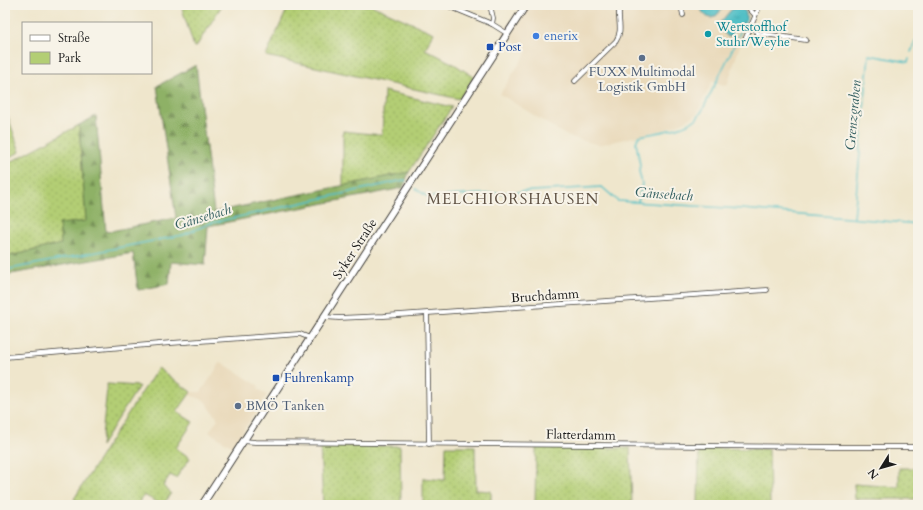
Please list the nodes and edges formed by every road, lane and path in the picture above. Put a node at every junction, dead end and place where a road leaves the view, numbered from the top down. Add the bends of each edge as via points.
1 (446, 5) edge
2 (490, 5) edge
3 (526, 5) edge
4 (620, 5) edge
5 (680, 5) edge
6 (746, 5) edge
7 (760, 5) edge
8 (683, 15) dead end
9 (755, 15) junction
10 (492, 24) junction
11 (752, 24) junction
12 (508, 34) junction
13 (806, 40) dead end
14 (744, 42) dead end
15 (575, 81) dead end
16 (767, 290) dead end
17 (427, 314) junction
18 (324, 317) junction
19 (310, 338) junction
20 (5, 358) edge
21 (243, 441) junction
22 (429, 444) junction
23 (918, 447) edge
24 (202, 505) edge

1 - 10 street
2 - 10 street
3 - 12 main road, Syker Straße
4 - 15 street via 619,36
5 - 8 street
6 - 9 street
7 - 9 street
9 - 11 street
10 - 12 street
11 - 13 street via 757,33
11 - 14 street
12 - 18 main road, Syker Straße
16 - 17 street, Bruchdamm
17 - 18 street, Bruchdamm
17 - 22 street
18 - 19 main road, Syker Straße
19 - 20 street via 300,334
19 - 21 main road, Syker Straße
21 - 22 street, Flatterdamm
21 - 24 main road, Syker Straße
22 - 23 street, Flatterdamm

